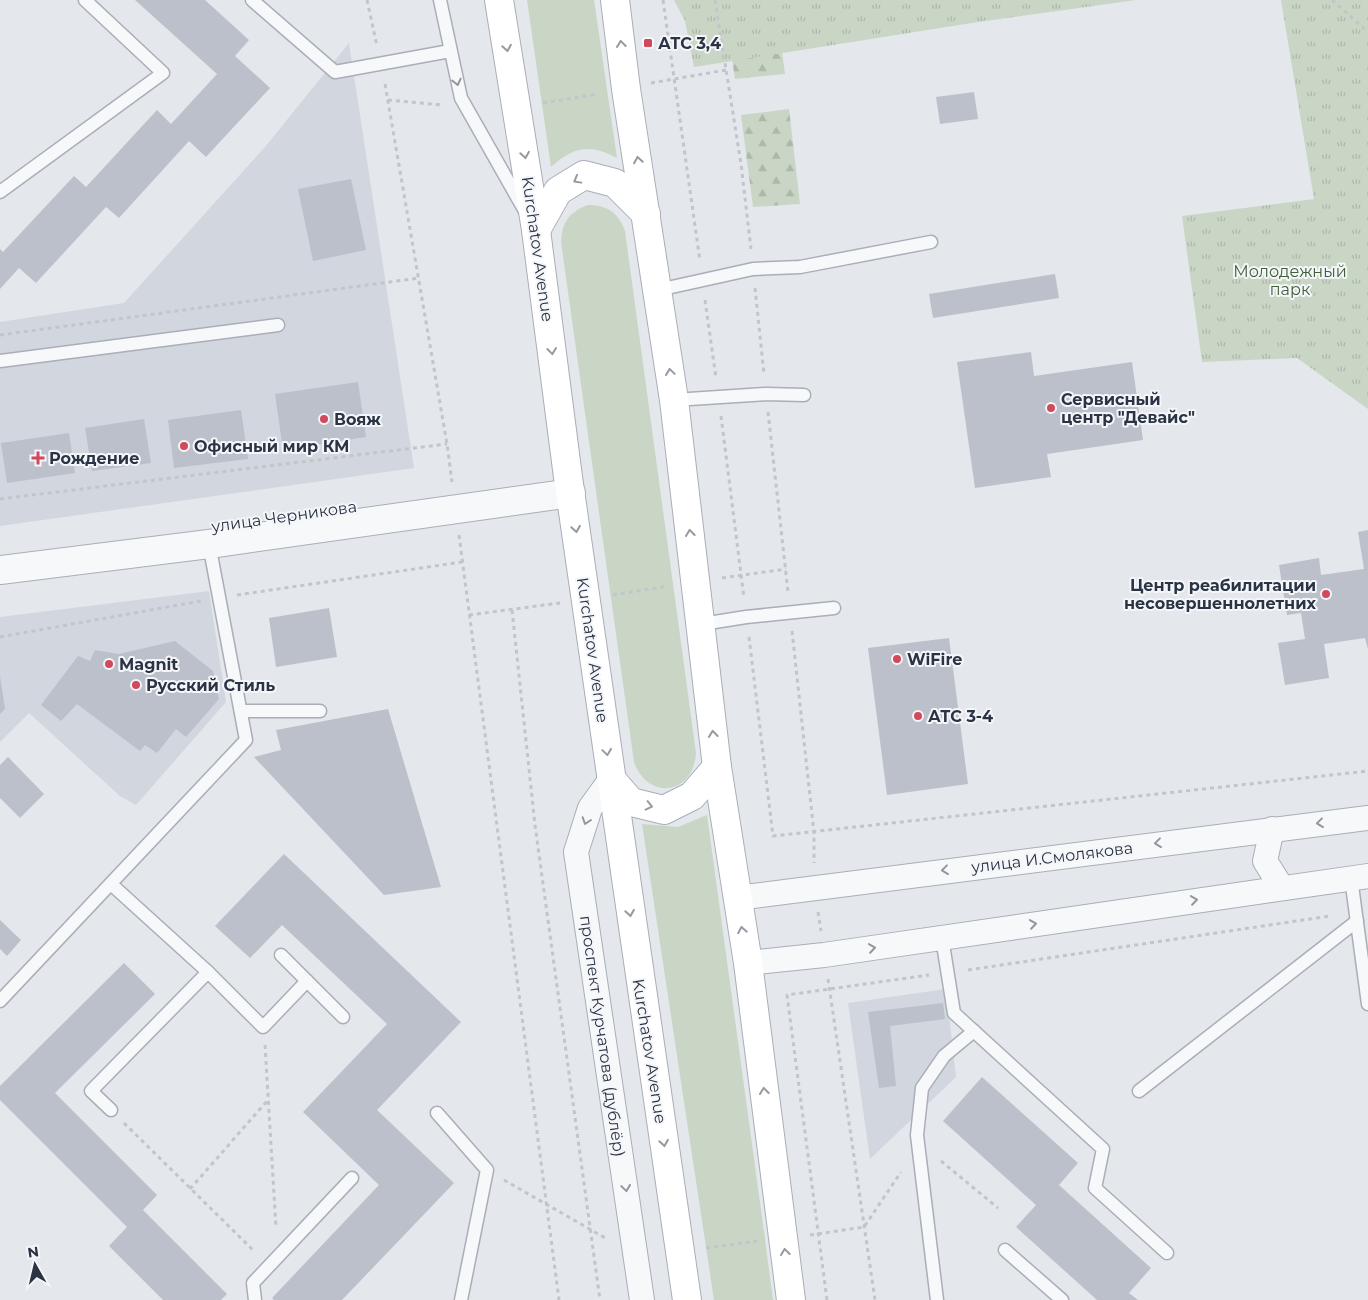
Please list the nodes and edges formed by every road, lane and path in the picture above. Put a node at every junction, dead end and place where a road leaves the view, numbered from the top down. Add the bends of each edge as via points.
1 (85, 0) edge
2 (252, 0) edge
3 (440, 0) edge
4 (499, 0) edge
5 (615, 0) edge
6 (716, 0) edge
7 (1332, 0) edge
8 (1368, 32) edge
9 (450, 51) junction
10 (726, 70) junction
11 (626, 89) junction
12 (466, 107) junction
13 (517, 107) junction
14 (0, 192) edge
15 (646, 214) junction
16 (536, 230) junction
17 (931, 242) dead end
18 (753, 269) junction
19 (419, 278) junction
20 (658, 290) junction
21 (278, 325) dead end
22 (0, 336) edge
23 (0, 361) edge
24 (766, 394) junction
25 (804, 395) dead end
26 (674, 400) junction
27 (447, 444) junction
28 (569, 485) junction
29 (0, 499) edge
30 (454, 500) junction
31 (209, 544) junction
32 (0, 553) edge
33 (0, 570) edge
34 (786, 570) junction
35 (741, 576) junction
36 (696, 582) junction
37 (587, 600) junction
38 (834, 608) dead end
39 (512, 610) junction
40 (790, 612) junction
41 (469, 615) junction
42 (746, 617) junction
43 (702, 624) junction
44 (241, 711) junction
45 (320, 711) dead end
46 (717, 767) junction
47 (1368, 771) edge
48 (611, 779) junction
49 (1368, 818) edge
50 (1272, 829) junction
51 (814, 833) junction
52 (1360, 877) edge
53 (111, 884) junction
54 (815, 887) junction
55 (1282, 888) junction
56 (737, 898) junction
57 (1356, 917) junction
58 (942, 938) junction
59 (824, 954) junction
60 (281, 955) dead end
61 (748, 963) junction
62 (208, 972) junction
63 (948, 972) junction
64 (307, 981) junction
65 (829, 990) junction
66 (0, 1001) edge
67 (1368, 1004) edge
68 (343, 1017) dead end
69 (263, 1027) junction
70 (974, 1031) junction
71 (1139, 1091) dead end
72 (268, 1100) junction
73 (111, 1110) joint
74 (437, 1113) dead end
75 (352, 1178) dead end
76 (190, 1189) junction
77 (1005, 1250) dead end
78 (1167, 1253) dead end
79 (274, 1262) junction
80 (256, 1300) edge
81 (461, 1300) edge
82 (559, 1300) edge
83 (600, 1300) edge
84 (642, 1300) edge
85 (688, 1300) edge
86 (791, 1300) edge
87 (827, 1300) edge
88 (874, 1300) edge
89 (938, 1300) edge
90 (1062, 1300) edge

1 - 14 lane via 163,73
2 - 9 lane via 335,72
3 - 9 lane
4 -> 13 main road, Kurchatov Avenue
11 -> 5 main road
6 - 10 path
7 - 8 path
9 -> 12 lane
10 - 11 path
10 - 18 path
11 - 13 path
15 -> 11 main road
12 - 16 lane
12 - 19 path via 388,100
13 -> 16 main road, Kurchatov Avenue
15 -> 16 main road via 615,183 584,175 558,191
15 - 20 main road
16 -> 28 main road, Kurchatov Avenue
17 - 18 lane via 800,267
18 - 20 lane
18 - 24 path
19 - 22 path
19 - 27 path
26 -> 20 main road
21 - 23 lane
24 - 25 lane
24 - 26 lane
24 - 34 path
36 -> 26 main road
27 - 29 path
27 - 30 path
28 - 30 street, улица Черникова
28 -> 37 main road, Kurchatov Avenue
30 - 31 street, улица Черникова
30 - 32 street, улица Черникова
30 - 41 path
31 - 33 street, улица Черникова
31 - 44 lane
34 - 35 path
34 - 40 path
35 - 36 path
35 - 42 path
36 - 37 path
36 - 43 main road
37 - 39 path
37 -> 48 main road, Kurchatov Avenue
38 - 40 lane
39 - 41 path
39 - 83 path via 535,825
40 - 42 lane
40 - 51 path
41 - 82 path
42 - 43 lane
42 - 51 path via 773,836
46 -> 43 main road
44 - 45 lane
44 - 53 lane via 246,740
48 -> 46 main road via 632,802 664,810 692,796
46 - 56 main road
47 - 51 path
48 -> 84 street, проспект Курчатова (дублёр) via 590,808 576,852
48 -> 85 main road, Kurchatov Avenue
49 -> 50 street, улица И.Смолякова
50 -> 54 street, улица И.Смолякова
50 - 55 street via 1265,861
51 - 54 path
52 - 55 street
52 - 57 lane
53 - 62 lane
53 - 66 lane
54 - 56 street, улица И.Смолякова
54 - 59 path
58 -> 55 street
61 -> 56 main road
57 - 63 path
57 - 67 lane
57 - 71 lane
59 -> 58 street
58 - 63 lane
59 - 61 street
59 - 65 path
60 - 64 lane
86 -> 61 main road
62 - 69 lane
62 - 73 lane via 91,1091
63 - 65 path
63 - 70 lane via 954,1013
64 - 68 lane
64 - 69 lane
65 - 87 path via 786,995
65 - 88 path
69 - 72 path
70 - 78 lane via 1103,1149 1095,1188
70 - 89 lane via 944,1056 922,1088 917,1135
72 - 76 path
72 - 79 path
73 - 76 path
74 - 81 lane via 487,1170
75 - 79 lane
76 - 79 path
77 - 90 lane
79 - 80 lane via 253,1283

